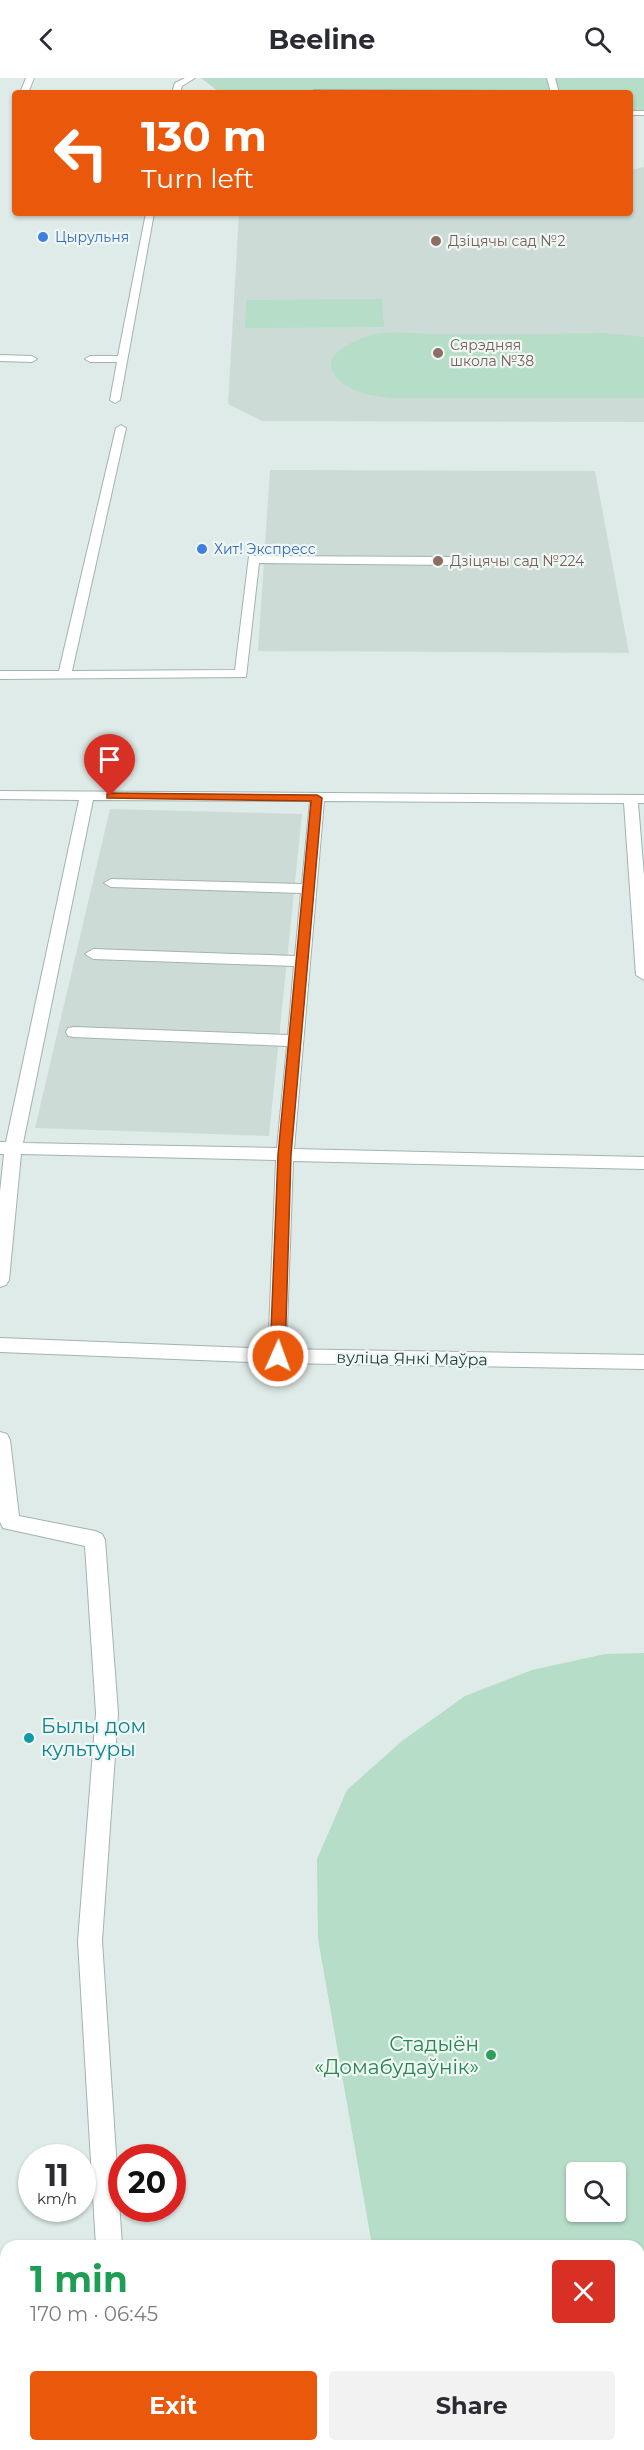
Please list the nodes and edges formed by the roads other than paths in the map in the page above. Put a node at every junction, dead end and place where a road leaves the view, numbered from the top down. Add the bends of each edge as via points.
1 (191, 78) edge
2 (177, 90) edge
3 (149, 216) edge
4 (0, 358) edge
5 (32, 359) dead end
6 (90, 359) dead end
7 (122, 359) junction
8 (116, 400) dead end
9 (121, 428) dead end
10 (450, 561) dead end
11 (0, 675) edge
12 (65, 675) junction
13 (0, 795) edge
14 (87, 796) junction
15 (317, 798) junction
16 (637, 799) edge
17 (111, 883) dead end
18 (309, 888) junction
19 (93, 954) dead end
20 (303, 961) junction
21 (644, 975) edge
22 (74, 1032) dead end
23 (295, 1041) junction
24 (6, 1148) edge
25 (285, 1155) junction
26 (644, 1163) edge
27 (0, 1280) edge
28 (0, 1345) edge
29 (278, 1356) junction
30 (644, 1362) edge
31 (0, 1440) edge
32 (109, 2240) edge

1 - 2 street via 178,85
3 - 7 street
4 - 5 street
6 - 7 street
7 - 8 street
9 - 12 street
10 - 12 street via 253,559 241,674
11 - 12 street
13 - 14 street
14 - 15 street
14 - 24 street
15 - 16 street
15 - 18 street
16 - 21 street
17 - 18 street
18 - 20 street
19 - 20 street
20 - 23 street
22 - 23 street
23 - 25 street
24 - 25 street
24 - 27 street
25 - 26 street
25 - 29 street
28 - 29 street, вуліца Янкі Маўра
29 - 30 street, вуліца Янкі Маўра
31 - 32 street via 10,1522 95,1540 107,1713 90,1941

